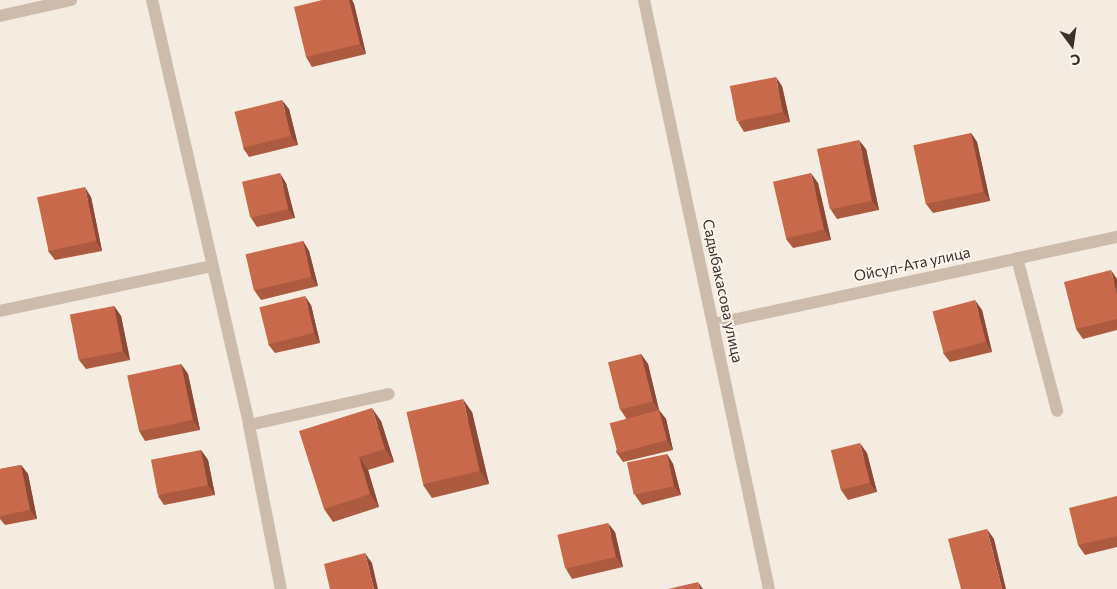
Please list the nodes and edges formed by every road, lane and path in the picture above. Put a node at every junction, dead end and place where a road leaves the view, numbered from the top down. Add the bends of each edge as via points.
1 (71, 0) edge
2 (152, 0) edge
3 (644, 0) edge
4 (0, 16) edge
5 (1117, 237) edge
6 (1017, 258) junction
7 (211, 266) junction
8 (0, 311) edge
9 (714, 324) junction
10 (389, 394) dead end
11 (1056, 411) dead end
12 (249, 425) junction
13 (281, 589) edge
14 (770, 589) edge

1 - 4 street
2 - 7 street
3 - 9 street, Садыбакасова улица
5 - 6 street, Ойсул-Ата улица
6 - 9 street, Ойсул-Ата улица
6 - 11 street
7 - 8 street
7 - 12 street
9 - 14 street, Садыбакасова улица
10 - 12 street
12 - 13 street

